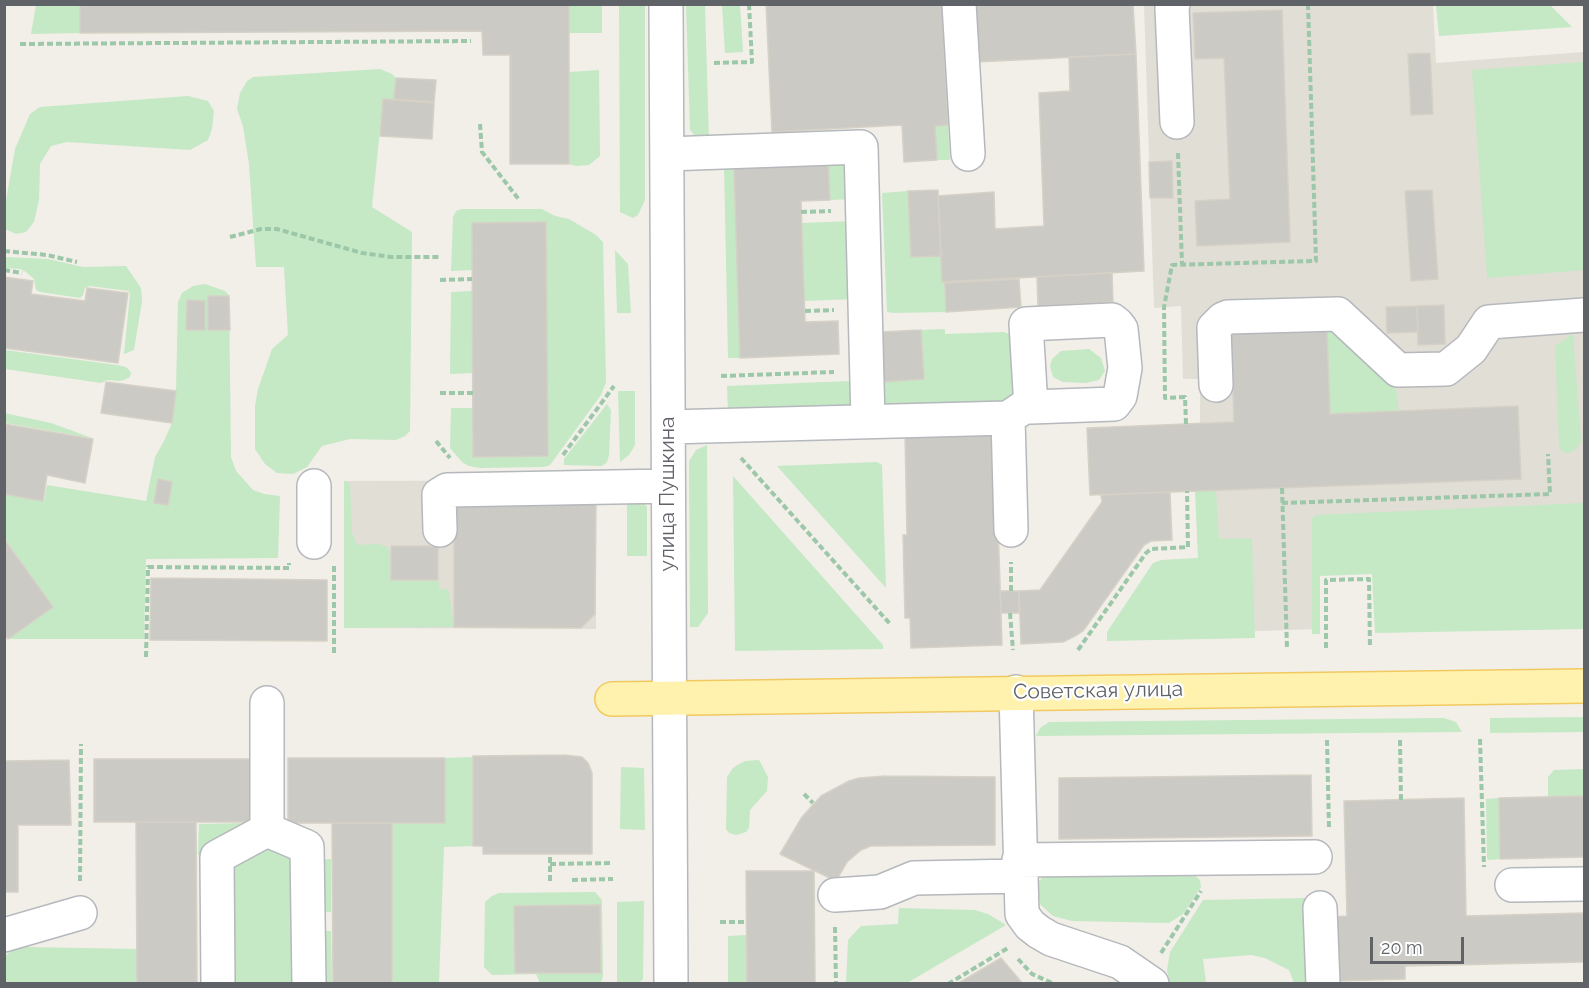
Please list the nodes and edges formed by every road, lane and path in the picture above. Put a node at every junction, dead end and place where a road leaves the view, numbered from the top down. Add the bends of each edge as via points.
1 (666, 4) edge
2 (749, 4) edge
3 (959, 4) edge
4 (1173, 4) edge
5 (1308, 4) edge
6 (471, 41) dead end
7 (20, 44) dead end
8 (714, 63) dead end
9 (1177, 122) joint
10 (480, 124) dead end
11 (667, 154) junction
12 (968, 154) dead end
13 (520, 201) dead end
14 (230, 237) dead end
15 (4, 251) edge
16 (440, 257) dead end
17 (77, 262) dead end
18 (1182, 264) junction
19 (4, 270) edge
20 (22, 273) dead end
21 (472, 279) dead end
22 (440, 280) dead end
23 (1584, 315) edge
24 (867, 371) junction
25 (721, 376) dead end
26 (1216, 385) dead end
27 (614, 386) dead end
28 (440, 393) dead end
29 (472, 393) dead end
30 (868, 422) junction
31 (1186, 424) dead end
32 (668, 427) junction
33 (735, 452) dead end
34 (1548, 454) dead end
35 (557, 463) dead end
36 (314, 486) dead end
37 (668, 486) junction
38 (1282, 488) dead end
39 (1187, 491) dead end
40 (1282, 503) junction
41 (440, 530) dead end
42 (1011, 530) dead end
43 (312, 553) junction
44 (1010, 613) dead end
45 (891, 625) dead end
46 (1287, 648) dead end
47 (1326, 648) dead end
48 (1370, 648) dead end
49 (1013, 650) dead end
50 (1078, 650) dead end
51 (334, 653) dead end
52 (146, 657) dead end
53 (1584, 686) edge
54 (1016, 692) junction
55 (669, 697) junction
56 (612, 699) dead end
57 (267, 703) dead end
58 (1480, 739) dead end
59 (1327, 740) dead end
60 (1400, 740) dead end
61 (81, 744) dead end
62 (804, 794) dead end
63 (1401, 800) dead end
64 (813, 803) dead end
65 (267, 830) junction
66 (550, 854) dead end
67 (1315, 857) joint
68 (1223, 858) junction
69 (613, 863) dead end
70 (550, 864) junction
71 (1019, 868) junction
72 (613, 879) dead end
73 (572, 880) dead end
74 (1498, 880) joint
75 (550, 881) dead end
76 (1584, 884) edge
77 (835, 895) joint
78 (1320, 908) dead end
79 (80, 913) joint
80 (720, 922) dead end
81 (747, 922) dead end
82 (4, 935) edge
83 (1148, 981) edge
84 (218, 984) edge
85 (309, 984) edge
86 (671, 984) edge
87 (836, 984) edge
88 (948, 984) edge
89 (1054, 984) edge
90 (1323, 984) edge

1 - 11 street, улица Пушкина
2 - 8 path via 752,62
3 - 12 street
4 - 9 street
5 - 18 path via 1316,261
6 - 7 path
9 - 18 path
10 - 13 path via 482,152
11 - 24 street via 861,147
11 - 32 street, улица Пушкина
14 - 16 path via 277,229 362,253
15 - 17 path
18 - 31 path via 1172,265 1164,307 1165,398 1185,397
19 - 20 path
21 - 22 path
23 - 26 street via 1489,322 1471,349 1446,369 1398,370 1338,314 1228,317 1214,328
24 - 25 path
24 - 30 street
27 - 35 path
28 - 29 path
30 - 32 street
30 - 42 street via 1020,412
32 - 37 street, улица Пушкина
33 - 45 path
34 - 40 path via 1550,494
36 - 43 street
37 - 41 street via 447,490 439,495
37 - 55 street, улица Пушкина
38 - 40 path
39 - 50 path via 1188,547 1150,549
40 - 46 path
43 - 51 path
43 - 52 path via 289,568 148,567
44 - 49 path
47 - 48 path via 1326,580 1369,579
53 - 54 main road, Советская улица
54 - 55 main road, Советская улица
54 - 71 street
55 - 56 main road, Советская улица
55 - 86 street, улица Пушкина
57 - 65 street
58 - 74 path
59 - 67 path via 1329,845
60 - 63 path
61 - 79 path
62 - 64 path
65 - 84 street via 217,857
65 - 85 street via 307,847
66 - 70 path
67 - 68 street
68 - 71 street
68 - 83 path
69 - 70 path
70 - 75 path
71 - 77 street via 914,878 880,892
71 - 83 street via 1022,914 1030,925 1052,939 1120,962
72 - 73 path
74 - 76 street
77 - 87 path
78 - 90 street
79 - 82 street
80 - 81 path
88 - 89 path via 1010,947 1032,974

